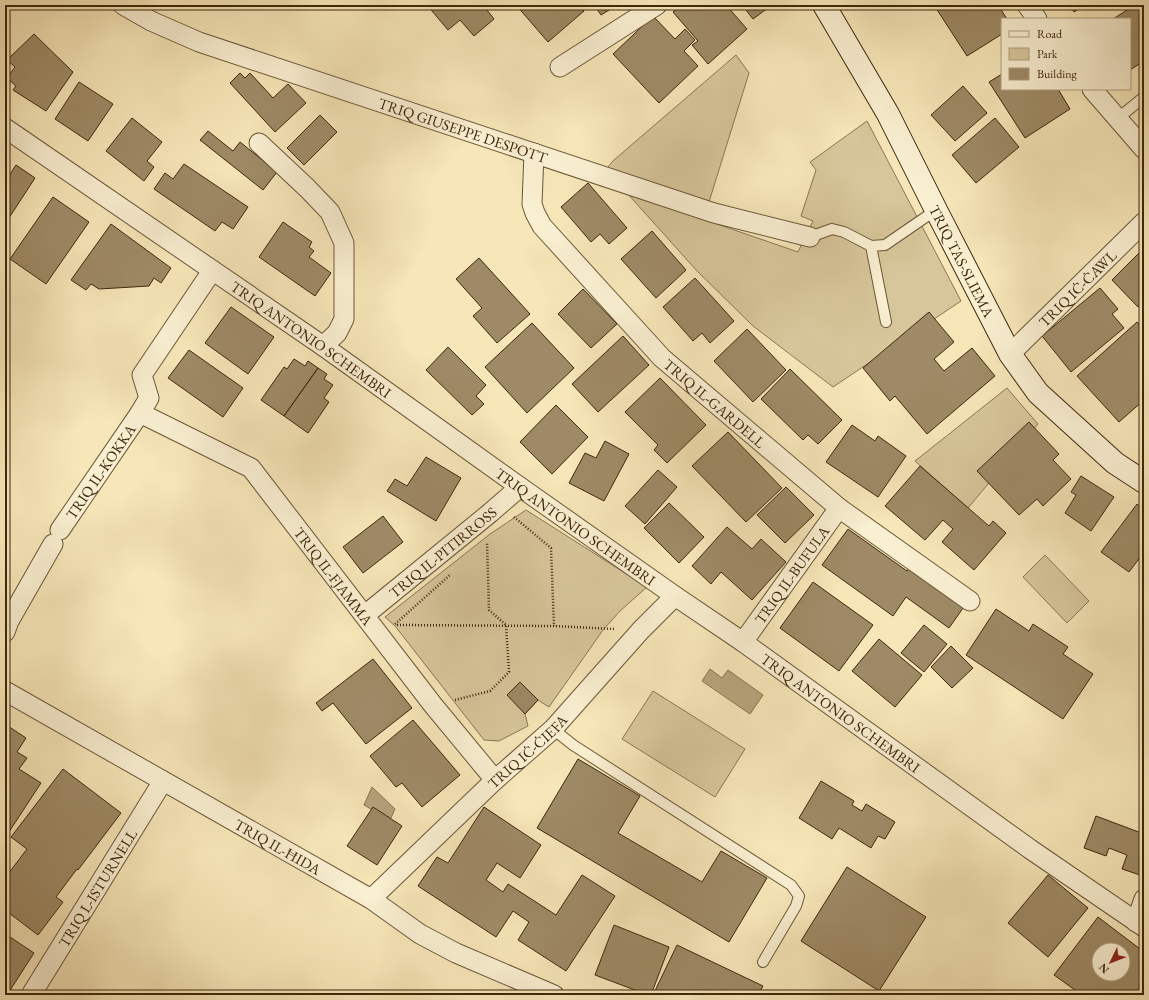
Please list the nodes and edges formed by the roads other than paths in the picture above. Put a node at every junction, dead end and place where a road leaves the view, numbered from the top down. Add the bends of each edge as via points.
1 (123, 5) edge
2 (657, 5) edge
3 (824, 5) edge
4 (1027, 5) edge
5 (1036, 18) edge
6 (560, 67) dead end
7 (1093, 90) edge
8 (1144, 97) edge
9 (1117, 119) junction
10 (5, 128) edge
11 (259, 143) dead end
12 (1144, 150) edge
13 (534, 154) junction
14 (936, 210) junction
15 (1144, 222) edge
16 (810, 237) joint
17 (871, 246) junction
18 (212, 271) junction
19 (886, 322) dead end
20 (323, 346) junction
21 (1010, 354) junction
22 (140, 413) junction
23 (1144, 482) edge
24 (520, 487) junction
25 (839, 508) junction
26 (675, 596) junction
27 (970, 601) dead end
28 (365, 615) junction
29 (5, 632) edge
30 (743, 642) junction
31 (5, 691) edge
32 (553, 729) junction
33 (495, 780) junction
34 (163, 781) junction
35 (371, 899) junction
36 (1144, 899) edge
37 (1140, 924) edge
38 (763, 962) dead end
39 (31, 995) edge
40 (554, 995) edge

1 - 13 street, TRIQ GIUSEPPE DESPOTT via 151,21 199,42
2 - 6 street
3 - 14 main road, TRIQ TAS-SLIEMA via 888,114
4 - 5 street
7 - 9 street
8 - 9 lane
9 - 12 street
10 - 18 street, TRIQ ANTONIO SCHEMBRI
11 - 20 street via 330,212 344,243 344,319 337,333
13 - 16 street, TRIQ GIUSEPPE DESPOTT via 714,212
13 - 25 street, TRIQ IL-GARDELL via 532,204 542,226 662,358
14 - 17 lane via 885,245
14 - 21 main road, TRIQ TAS-SLIEMA
15 - 21 street, TRIQ IĊ-ĊAWL
16 - 17 lane via 832,229 844,232
17 - 19 lane
18 - 20 street, TRIQ ANTONIO SCHEMBRI
18 - 22 street, TRIQ IL-KOKKA via 142,375 149,398
20 - 24 street, TRIQ ANTONIO SCHEMBRI
21 - 23 main road, TRIQ TAS-SLIEMA via 1038,393 1115,463
22 - 28 street, TRIQ IL-FJAMMA via 251,468
22 - 29 street, TRIQ IL-KOKKA via 56,537
24 - 26 street, TRIQ ANTONIO SCHEMBRI
24 - 28 street, TRIQ IL-PITIRROSS
25 - 27 street, TRIQ IL-GARDELL
25 - 30 street, TRIQ IL-BUFULA
26 - 30 street, TRIQ ANTONIO SCHEMBRI
26 - 32 street, TRIQ IĊ-ĊIEFA via 641,630
28 - 33 street, TRIQ IL-FJAMMA
30 - 37 street, TRIQ ANTONIO SCHEMBRI via 1030,849
31 - 34 street, TRIQ IL-ĦIDA
32 - 33 street, TRIQ IĊ-ĊIEFA
32 - 38 lane via 573,745 791,885 799,896 796,906
33 - 35 street, TRIQ IĊ-ĊIEFA
34 - 35 street, TRIQ IL-ĦIDA
34 - 39 street, TRIQ L-ISTURNELL
35 - 40 street, TRIQ IL-ĦIDA via 420,934
36 - 37 street

